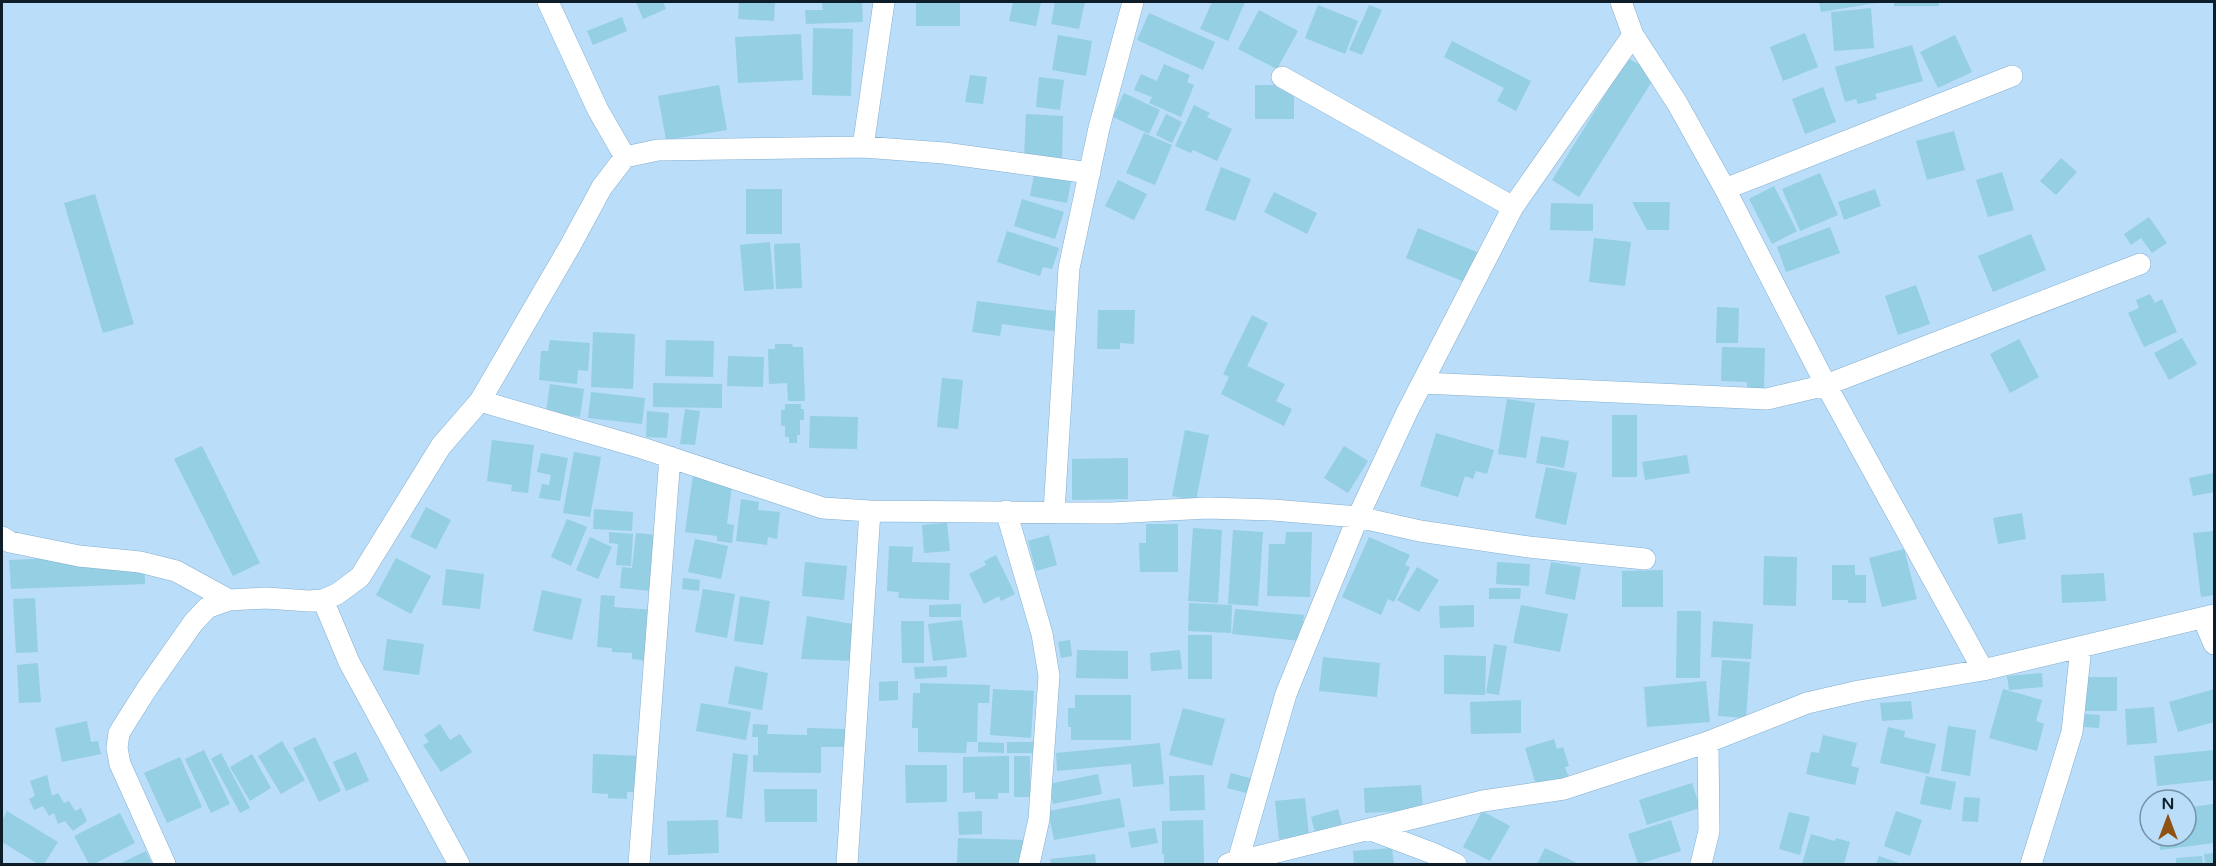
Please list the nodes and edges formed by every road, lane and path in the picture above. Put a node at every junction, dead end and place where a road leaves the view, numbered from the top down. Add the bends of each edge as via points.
1 (548, 2) edge
2 (884, 2) edge
3 (1133, 2) edge
4 (1621, 2) edge
5 (1633, 34) junction
6 (2012, 76) dead end
7 (1282, 77) dead end
8 (863, 147) junction
9 (625, 157) junction
10 (1090, 173) junction
11 (1725, 189) junction
12 (1513, 207) junction
13 (2139, 264) dead end
14 (1423, 383) junction
15 (1826, 386) junction
16 (480, 401) junction
17 (670, 457) junction
18 (870, 511) junction
19 (1006, 511) junction
20 (1054, 512) junction
21 (1358, 517) junction
22 (2, 537) edge
23 (1645, 559) dead end
24 (229, 600) junction
25 (323, 600) junction
26 (2209, 617) edge
27 (2214, 644) edge
28 (2081, 647) junction
29 (1983, 670) junction
30 (1708, 742) junction
31 (1371, 830) junction
32 (1269, 859) edge
33 (1233, 863) edge
34 (165, 864) edge
35 (459, 864) edge
36 (639, 864) edge
37 (847, 864) edge
38 (1029, 864) edge
39 (1456, 864) edge
40 (1701, 864) edge
41 (2031, 864) edge

1 - 9 street via 598,110
2 - 8 street
3 - 10 street
4 - 5 street
5 - 11 street
5 - 12 street
6 - 11 street
7 - 12 street
8 - 9 street via 658,150
8 - 10 street via 944,153
9 - 16 street via 602,187
10 - 20 street via 1069,268
11 - 15 street
12 - 14 street
13 - 15 street
14 - 15 street via 1767,399
14 - 21 street
15 - 29 street
16 - 17 street
16 - 25 street via 441,446 360,577
17 - 18 street via 823,508
17 - 36 street
18 - 19 street
18 - 37 street
19 - 20 street
19 - 38 street via 1042,634 1049,676 1039,819
20 - 21 street via 1208,508
21 - 23 street via 1419,531
21 - 33 street via 1286,694
22 - 24 street via 79,556 140,562 176,572
24 - 25 street
24 - 34 street via 207,608 193,623 119,733 120,764
25 - 35 street via 349,662
26 - 27 street
26 - 28 street
28 - 29 street
28 - 41 street via 2072,732
29 - 30 street via 1807,703
30 - 31 street via 1564,789 1484,801
30 - 40 street via 1709,831
31 - 32 street
31 - 39 street
32 - 33 street

